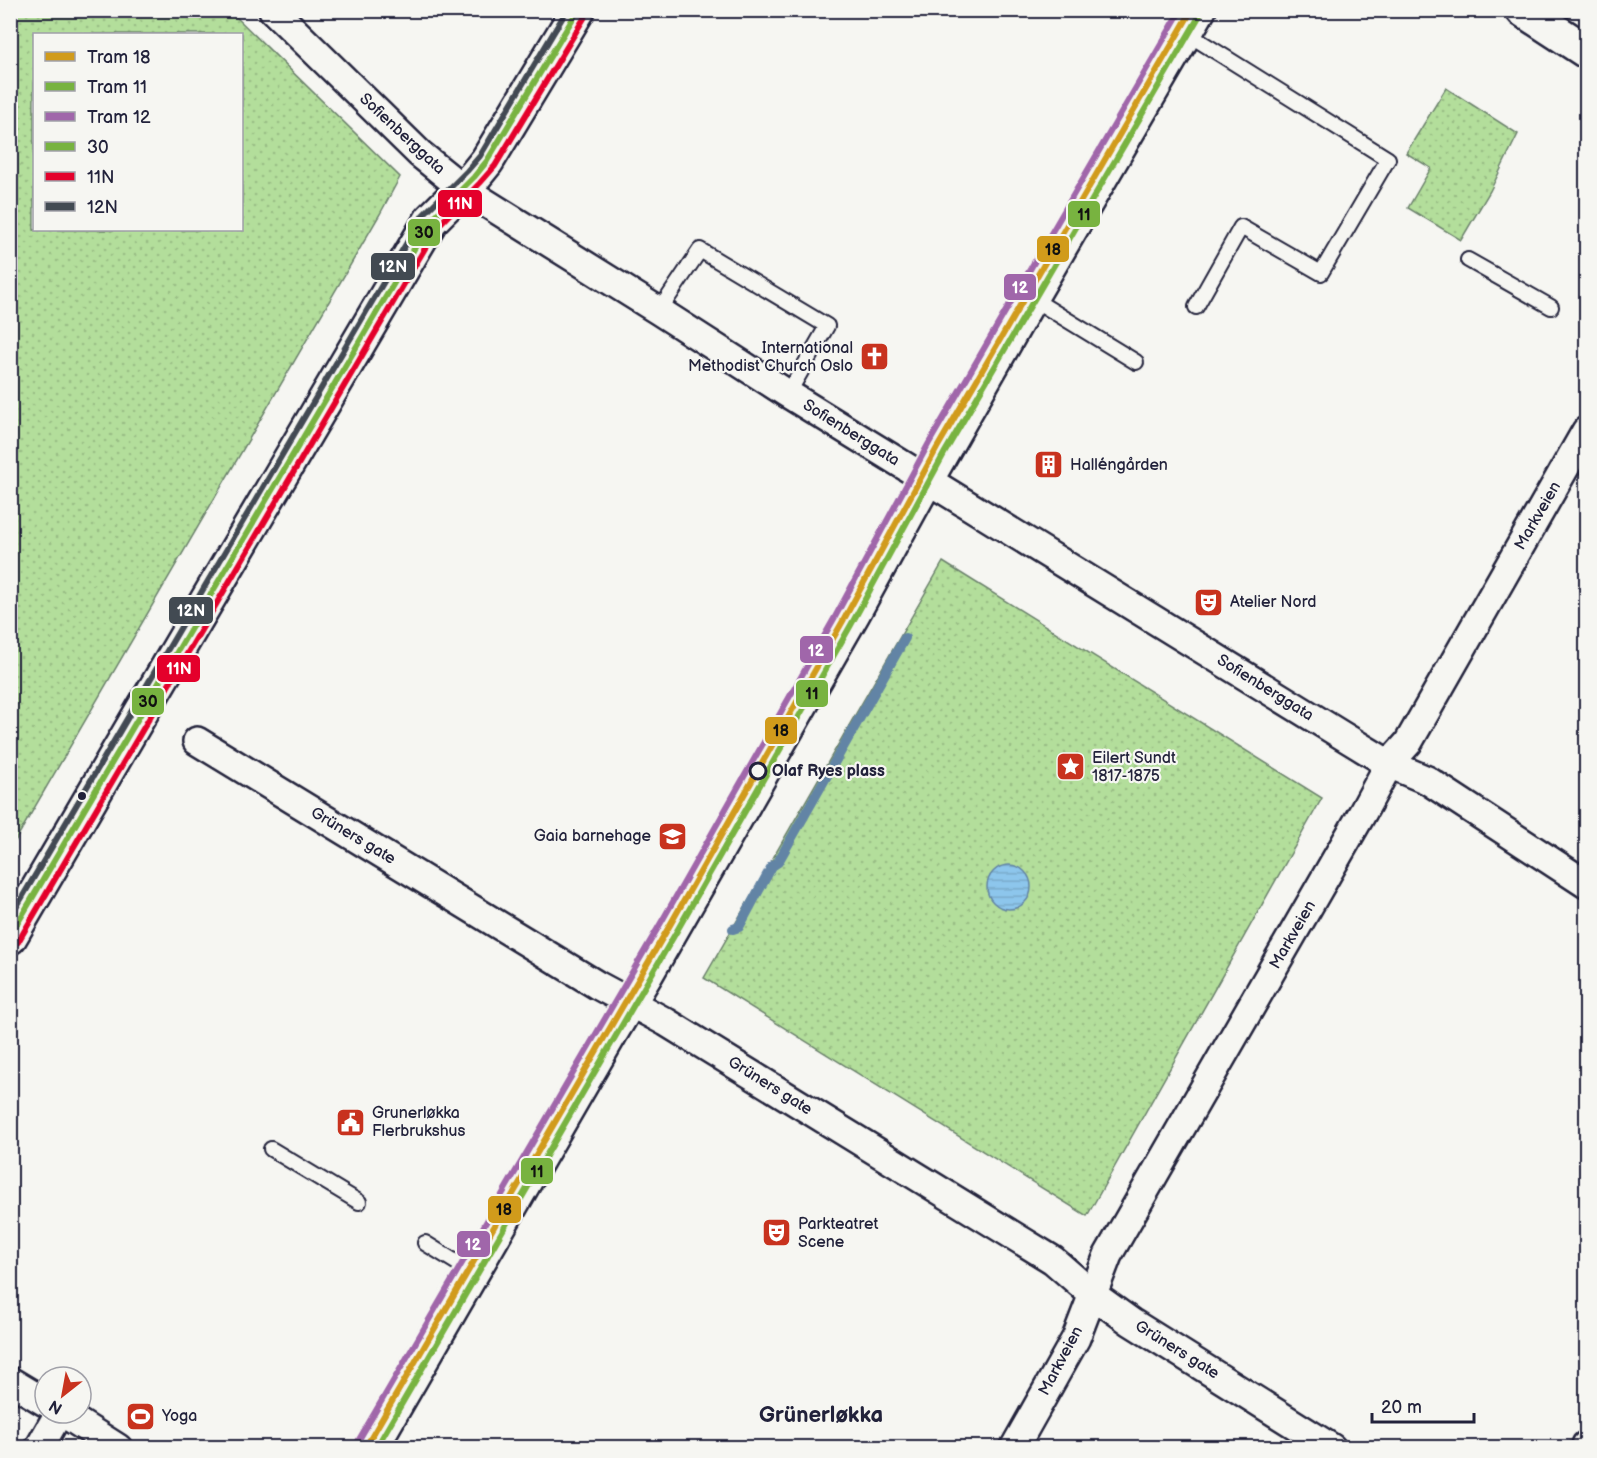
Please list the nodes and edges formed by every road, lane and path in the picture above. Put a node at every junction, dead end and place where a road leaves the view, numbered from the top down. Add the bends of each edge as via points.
1 (273, 10) edge
2 (578, 10) edge
3 (1202, 10) edge
4 (1522, 10) edge
5 (1188, 34) junction
6 (1587, 51) edge
7 (462, 188) junction
8 (1468, 260) dead end
9 (1033, 299) junction
10 (1196, 307) dead end
11 (1551, 307) dead end
12 (659, 311) junction
13 (1136, 362) dead end
14 (788, 394) junction
15 (1587, 431) edge
16 (929, 481) junction
17 (196, 741) dead end
18 (1389, 764) junction
19 (1587, 884) edge
20 (10, 937) edge
21 (632, 1004) junction
22 (271, 1149) dead end
23 (359, 1202) dead end
24 (425, 1243) dead end
25 (475, 1274) junction
26 (1092, 1294) junction
27 (10, 1381) edge
28 (33, 1395) edge
29 (53, 1425) edge
30 (81, 1425) edge
31 (1301, 1439) edge
32 (39, 1448) edge
33 (118, 1448) edge
34 (374, 1448) edge
35 (1014, 1448) edge
36 (1332, 1448) edge

1 - 7 street, Sofienberggata via 420,154
2 - 7 main road via 487,161
3 - 5 street
4 - 6 main road
5 - 9 street
5 - 10 lane via 1388,159 1321,273 1241,227
7 - 12 street, Sofienberggata
7 - 20 main road via 431,220
8 - 11 lane
9 - 13 lane
9 - 16 street
12 - 14 street, Sofienberggata
12 - 14 lane via 699,250 827,326
14 - 16 street, Sofienberggata
15 - 18 street, Markveien via 1408,743
16 - 18 street, Sofienberggata
16 - 21 street
17 - 21 street, Grüners gate
18 - 19 street, Sofienberggata via 1427,780
18 - 26 street, Markveien via 1108,1255
21 - 25 street
21 - 26 street, Grüners gate via 1053,1260
22 - 23 lane
24 - 25 lane
25 - 34 street
26 - 31 street, Grüners gate
26 - 35 street, Markveien via 1076,1338
27 - 28 street
29 - 32 street
30 - 33 street
31 - 36 street, Grüners gate

